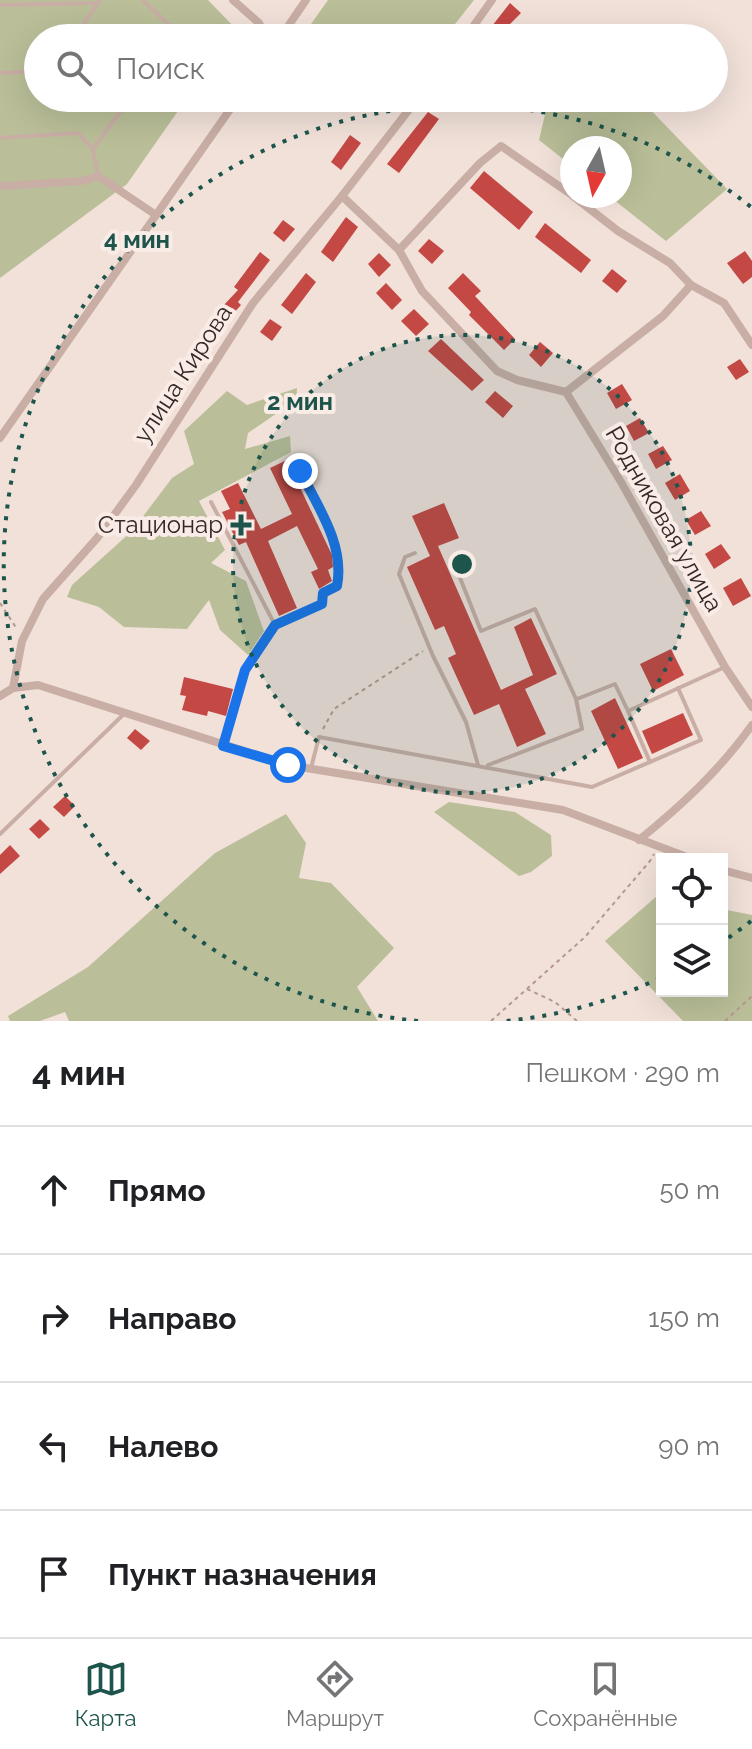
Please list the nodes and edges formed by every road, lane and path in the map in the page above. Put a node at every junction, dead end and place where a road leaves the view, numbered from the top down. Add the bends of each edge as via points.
1 (143, 0) edge
2 (233, 0) edge
3 (306, 0) edge
4 (492, 0) edge
5 (99, 1) edge
6 (0, 5) edge
7 (83, 24) edge
8 (168, 24) edge
9 (259, 24) edge
10 (290, 24) edge
11 (475, 24) edge
12 (24, 72) edge
13 (0, 73) edge
14 (120, 112) edge
15 (228, 112) edge
16 (407, 112) edge
17 (0, 138) edge
18 (93, 149) junction
19 (98, 176) junction
20 (0, 186) edge
21 (560, 187) edge
22 (342, 196) junction
23 (588, 208) edge
24 (156, 215) junction
25 (399, 250) junction
26 (691, 285) junction
27 (752, 345) edge
28 (566, 392) junction
29 (0, 438) edge
30 (300, 471) dead end
31 (211, 502) dead end
32 (415, 553) dead end
33 (453, 560) dead end
34 (0, 603) edge
35 (275, 625) junction
36 (22, 641) junction
37 (429, 647) junction
38 (725, 667) junction
39 (13, 688) junction
40 (678, 688) junction
41 (0, 696) edge
42 (576, 699) junction
43 (752, 707) edge
44 (628, 711) junction
45 (125, 713) junction
46 (752, 725) edge
47 (319, 737) junction
48 (223, 746) junction
49 (650, 762) junction
50 (478, 765) junction
51 (486, 766) junction
52 (311, 768) junction
53 (0, 834) edge
54 (639, 840) junction
55 (657, 847) junction
56 (674, 853) edge
57 (728, 872) edge
58 (752, 878) edge
59 (525, 989) junction
60 (752, 996) edge
61 (491, 1021) edge
62 (577, 1021) edge
63 (725, 1021) edge

1 - 8 lane
2 - 9 street
3 - 10 street
4 - 11 street
5 - 6 lane
5 - 7 lane
12 - 13 lane
14 - 18 lane
15 - 24 street
16 - 22 street, улица Кирова
17 - 18 lane via 78,133
18 - 19 lane
19 - 20 street
19 - 24 street
21 - 25 street via 501,146
22 - 25 street
22 - 36 street, улица Кирова via 253,303 136,485 43,599
23 - 26 street via 670,263
24 - 29 street
25 - 28 street via 422,291 497,371
26 - 27 street via 724,303
26 - 28 street via 653,324
28 - 38 street, Родниковая улица
30 - 35 lane via 336,544 340,568 337,586 323,593 322,604
31 - 35 lane
32 - 37 lane via 405,557 399,574
33 - 42 lane via 481,631 535,609
34 - 36 path
35 - 48 lane via 245,670
36 - 39 street, улица Кирова
37 - 47 path via 334,709
37 - 50 lane via 466,722
38 - 40 lane
38 - 43 street, Родниковая улица
39 - 41 street
39 - 45 street via 38,685
40 - 44 lane
40 - 49 lane via 701,740
42 - 44 lane via 615,684
42 - 51 lane via 582,729
44 - 49 lane
45 - 48 street
45 - 53 lane
46 - 54 street via 705,783
47 - 50 lane
47 - 52 lane
48 - 52 street
49 - 51 lane via 592,787
50 - 51 lane
52 - 54 street via 563,810
54 - 55 street
55 - 56 street
55 - 59 path via 585,937
57 - 58 street
59 - 61 path
59 - 62 path via 555,1002
60 - 63 path

